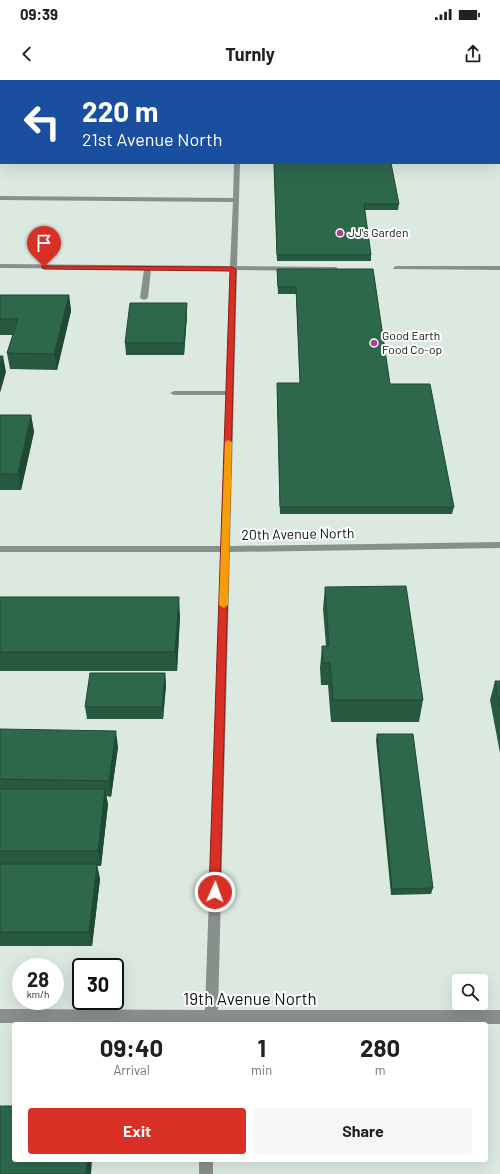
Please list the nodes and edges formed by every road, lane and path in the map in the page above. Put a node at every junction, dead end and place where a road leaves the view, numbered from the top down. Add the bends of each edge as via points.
1 (237, 164) edge
2 (0, 198) edge
3 (236, 200) junction
4 (0, 266) edge
5 (148, 268) junction
6 (396, 268) dead end
7 (500, 268) edge
8 (233, 269) junction
9 (343, 269) edge
10 (144, 298) dead end
11 (174, 393) dead end
12 (230, 393) junction
13 (500, 546) edge
14 (0, 549) edge
15 (226, 549) junction
16 (0, 1016) edge
17 (500, 1017) edge
18 (211, 1020) edge
19 (364, 1020) edge
20 (206, 1162) edge
21 (206, 1174) edge

1 - 3 street
2 - 3 street
3 - 8 street
4 - 5 street
5 - 8 street
5 - 10 street
6 - 7 street
8 - 9 street
8 - 12 street
11 - 12 street
12 - 15 street
13 - 15 street, 20th Avenue North
14 - 15 street, 20th Avenue North
15 - 18 street
16 - 18 street, 19th Avenue North
17 - 19 street, 19th Avenue North
18 - 19 street, 19th Avenue North
20 - 21 street

